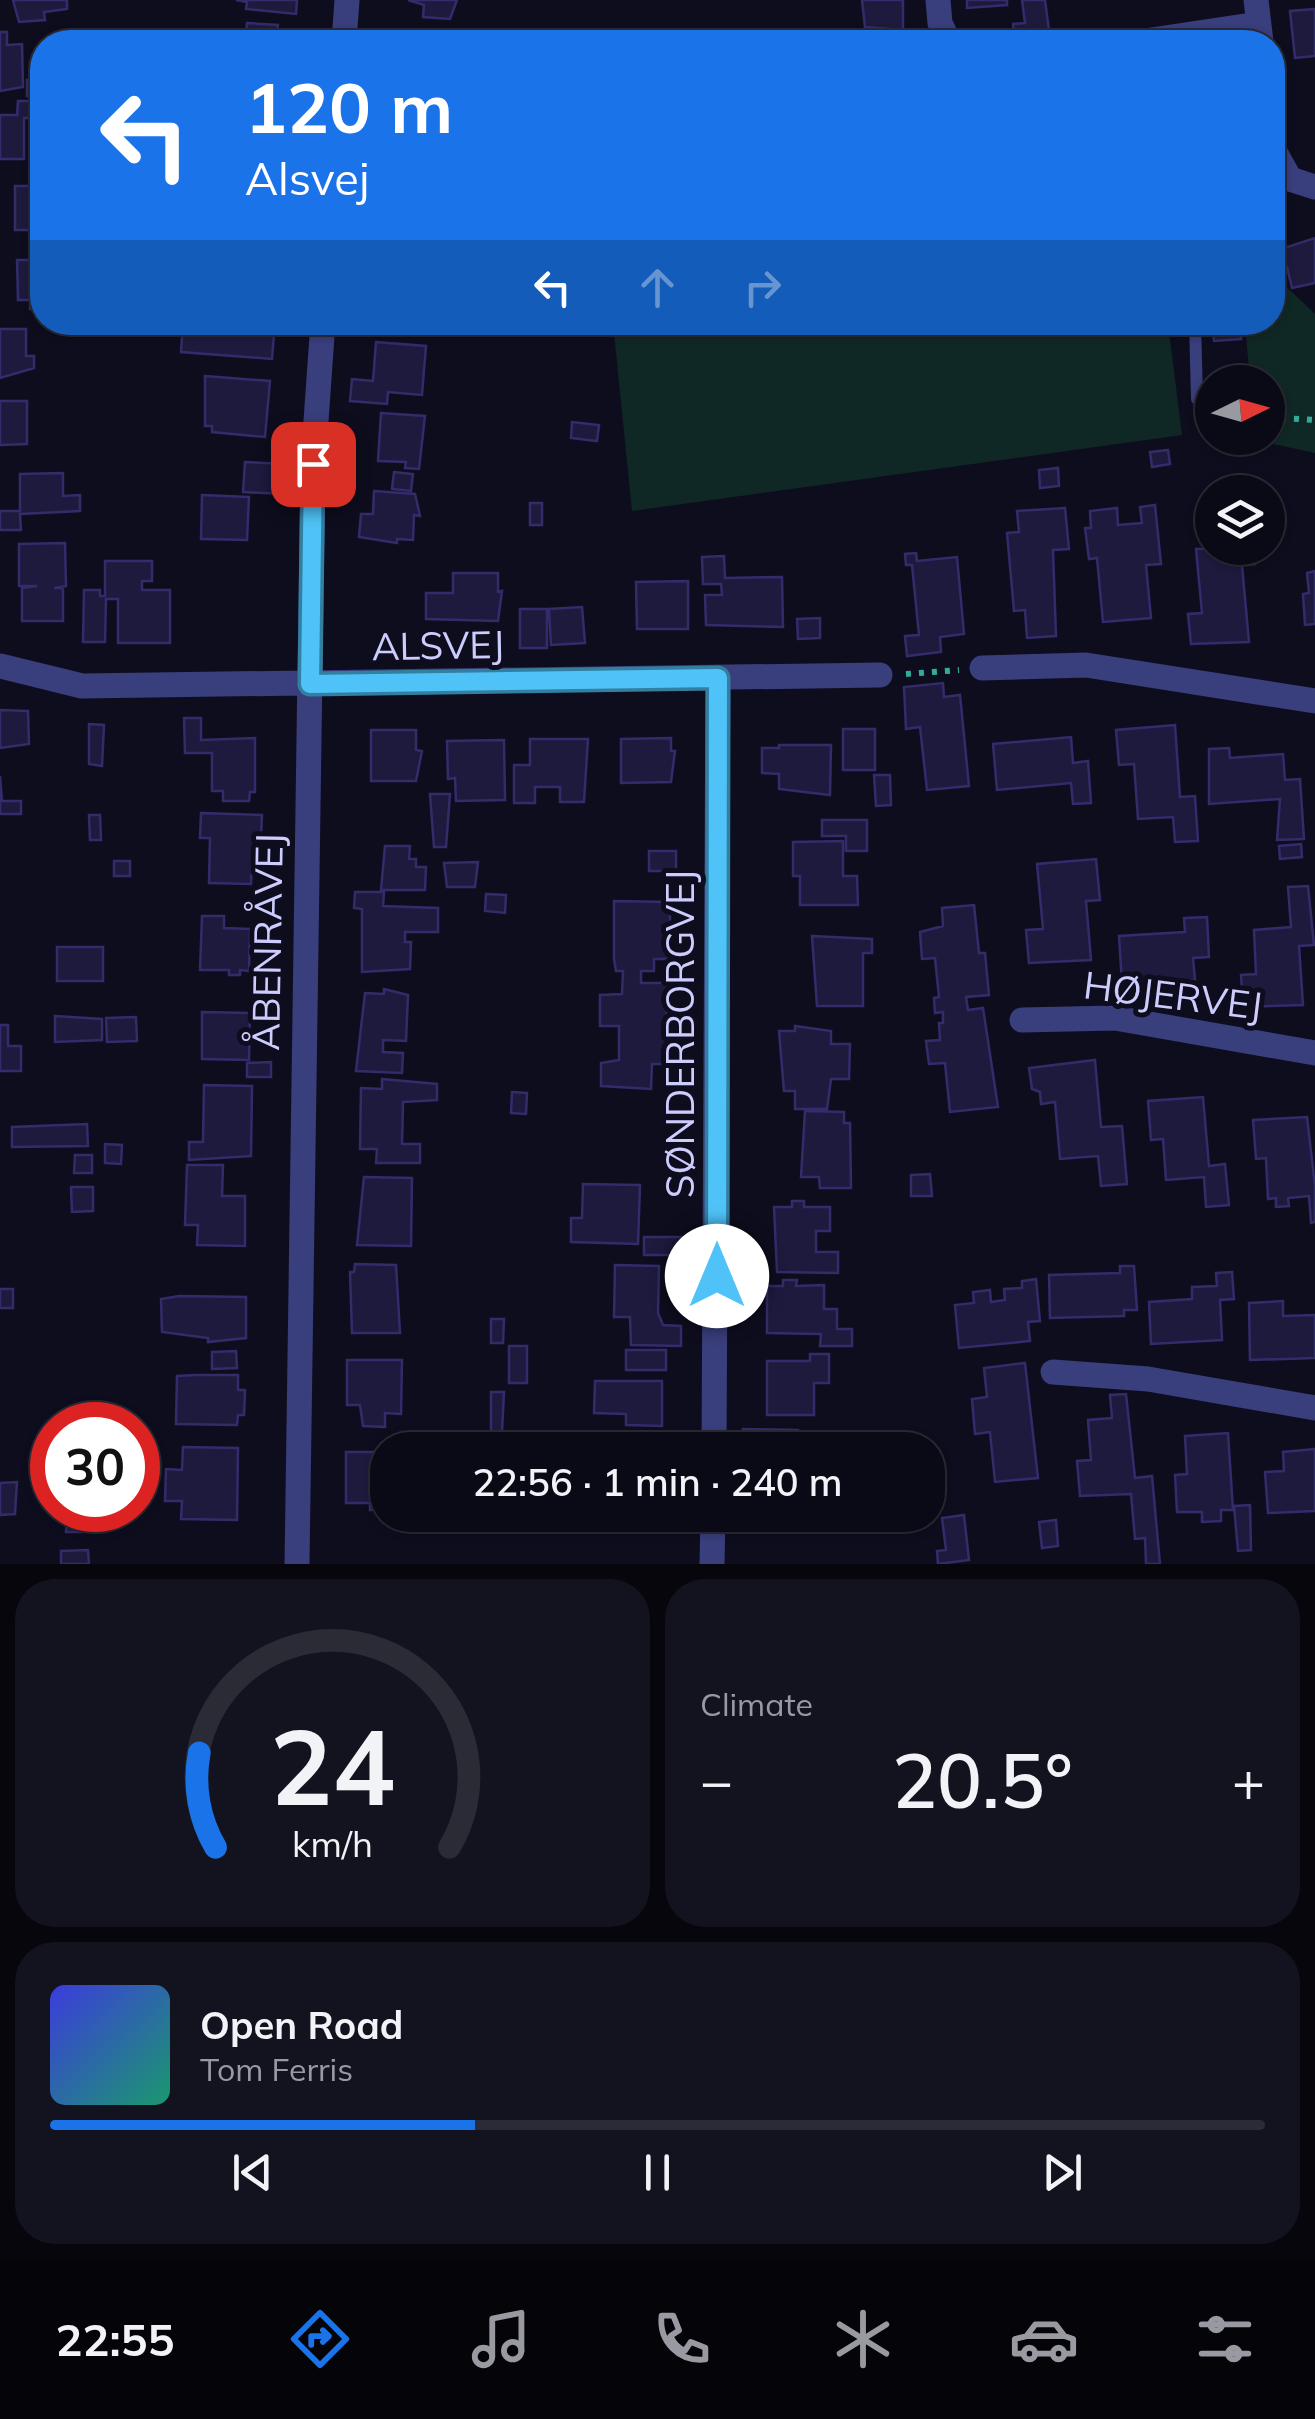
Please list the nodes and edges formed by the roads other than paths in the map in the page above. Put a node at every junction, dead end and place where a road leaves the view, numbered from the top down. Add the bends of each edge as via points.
1 (347, 0) edge
2 (938, 0) edge
3 (1258, 22) edge
4 (345, 30) edge
5 (943, 30) edge
6 (1210, 30) edge
7 (1315, 187) edge
8 (1285, 189) edge
9 (322, 335) edge
10 (1195, 335) edge
11 (1196, 365) edge
12 (0, 666) edge
13 (982, 668) road end
14 (893, 674) road end
15 (718, 678) junction
16 (310, 684) junction
17 (1315, 702) edge
18 (1022, 1020) dead end
19 (1315, 1053) edge
20 (1053, 1372) dead end
21 (1315, 1408) edge
22 (714, 1432) edge
23 (713, 1532) edge
24 (298, 1564) edge
25 (712, 1564) edge

1 - 4 street
2 - 5 street
3 - 6 street
7 - 8 street
9 - 16 street, ÅBENRÅVEJ
10 - 11 lane
12 - 16 street, ALSVEJ via 82,686
13 - 17 street via 1086,665
14 - 15 street, ALSVEJ
15 - 16 street, ALSVEJ
15 - 22 street, SØNDERBORGVEJ
16 - 24 street, ÅBENRÅVEJ
18 - 19 street, HØJERVEJ via 1115,1018
20 - 21 street via 1148,1380
23 - 25 street

